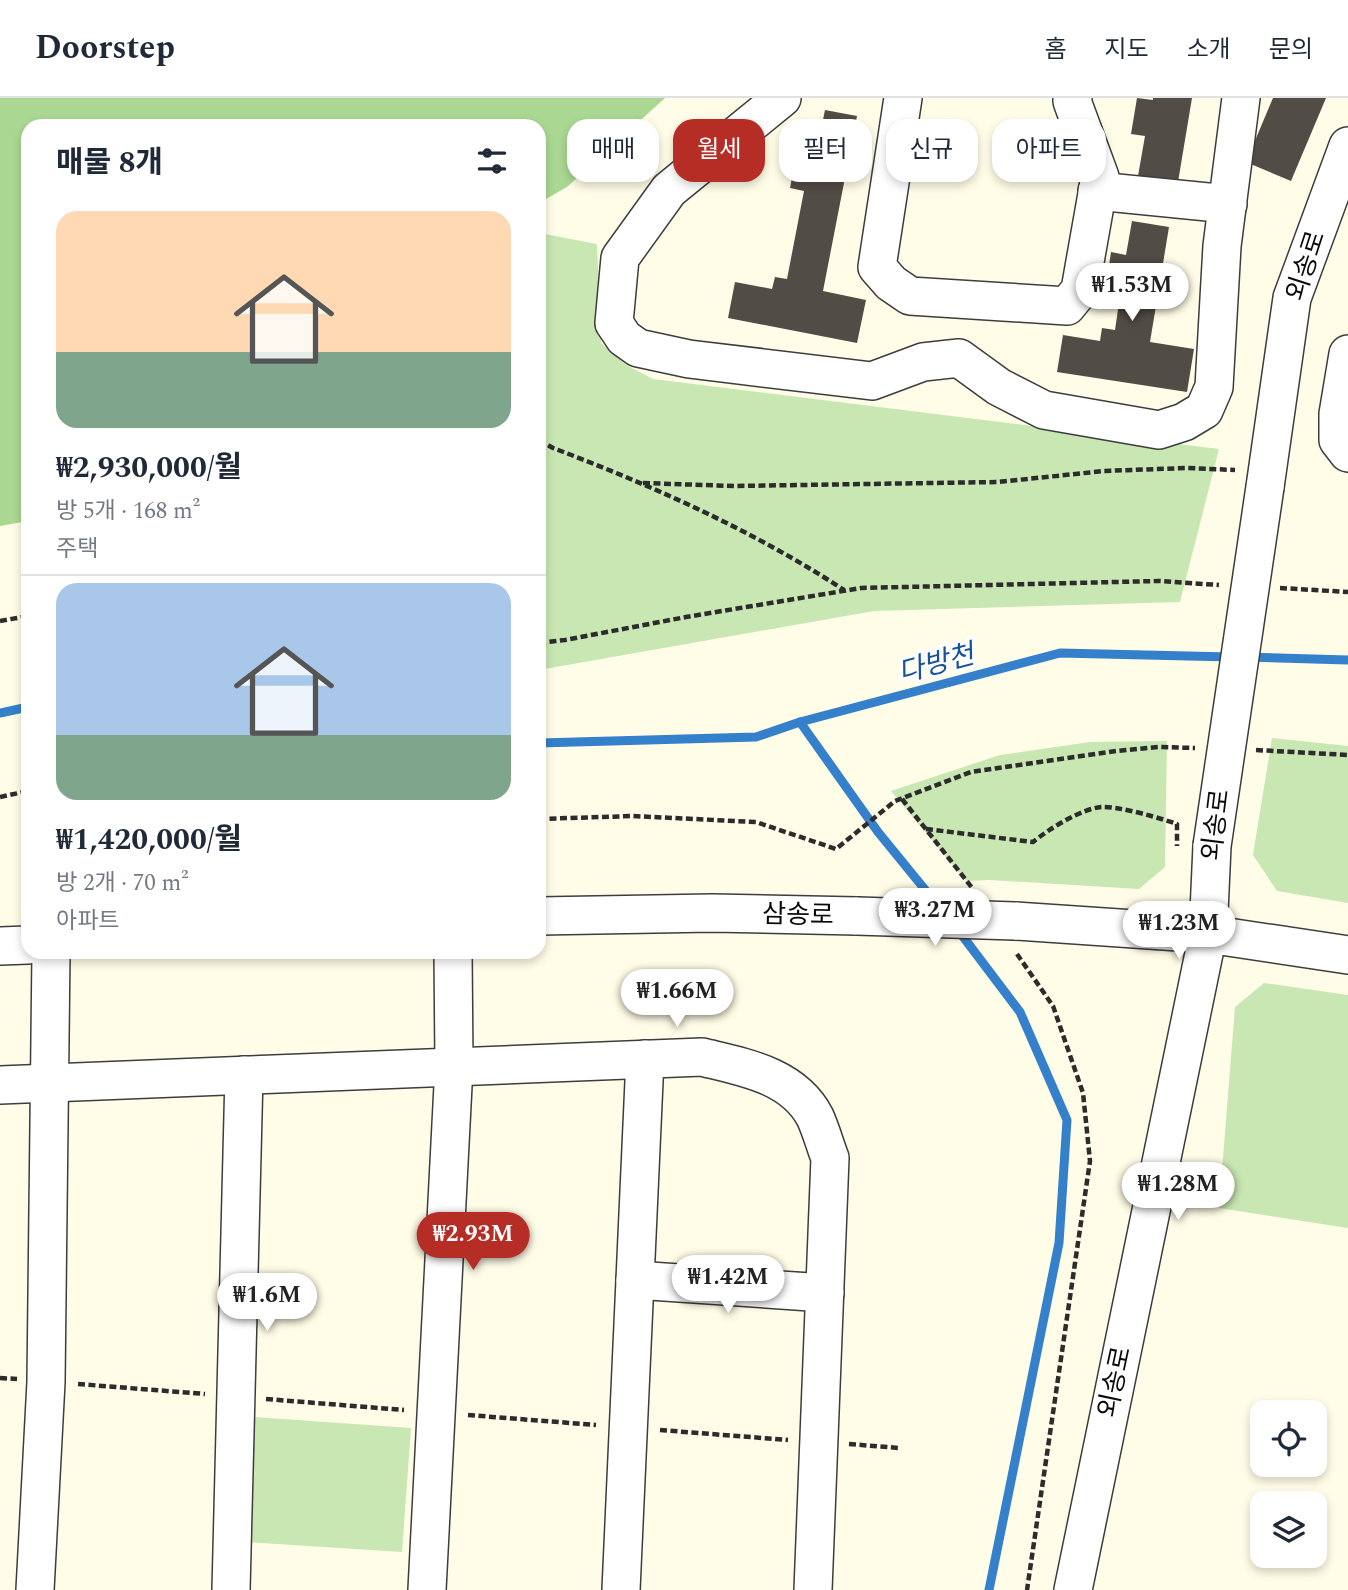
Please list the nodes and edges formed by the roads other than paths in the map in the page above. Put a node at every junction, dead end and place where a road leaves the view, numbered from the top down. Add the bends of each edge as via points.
1 (782, 98) edge
2 (903, 98) edge
3 (1241, 98) edge
4 (1065, 99) edge
5 (1348, 146) edge
6 (1097, 191) junction
7 (1228, 204) junction
8 (1348, 355) edge
9 (1348, 453) edge
10 (546, 916) edge
11 (1208, 934) junction
12 (21, 945) edge
13 (0, 946) edge
14 (1348, 955) edge
15 (51, 959) edge
16 (453, 959) edge
17 (645, 1059) junction
18 (454, 1066) junction
19 (244, 1075) junction
20 (48, 1083) junction
21 (0, 1085) edge
22 (635, 1280) junction
23 (825, 1293) junction
24 (35, 1590) edge
25 (231, 1590) edge
26 (427, 1590) edge
27 (621, 1590) edge
28 (813, 1590) edge
29 (1073, 1590) edge

1 - 7 street via 669,190 620,258 614,323 638,348 689,359 872,381 923,362 959,358 999,387 1044,410 1159,430 1204,410 1214,387
2 - 6 street via 877,267 910,296 1067,306 1080,290
3 - 7 street
4 - 6 street via 1100,177
5 - 11 street, 외송로, bridge via 1292,298 1211,858
6 - 7 street
8 - 9 street via 1338,414 1338,440
10 - 11 street, 삼송로, bridge via 857,916 1016,937
11 - 14 street, 삼송로
11 - 29 street, 외송로
12 - 13 street
15 - 20 street
16 - 18 street
17 - 18 street
17 - 22 street
17 - 23 street via 702,1057 750,1068 789,1087 814,1115 830,1158
18 - 19 street
18 - 26 street
19 - 20 street
19 - 25 street
20 - 21 street
20 - 24 street via 46,1382
22 - 23 street
22 - 27 street
23 - 28 street

